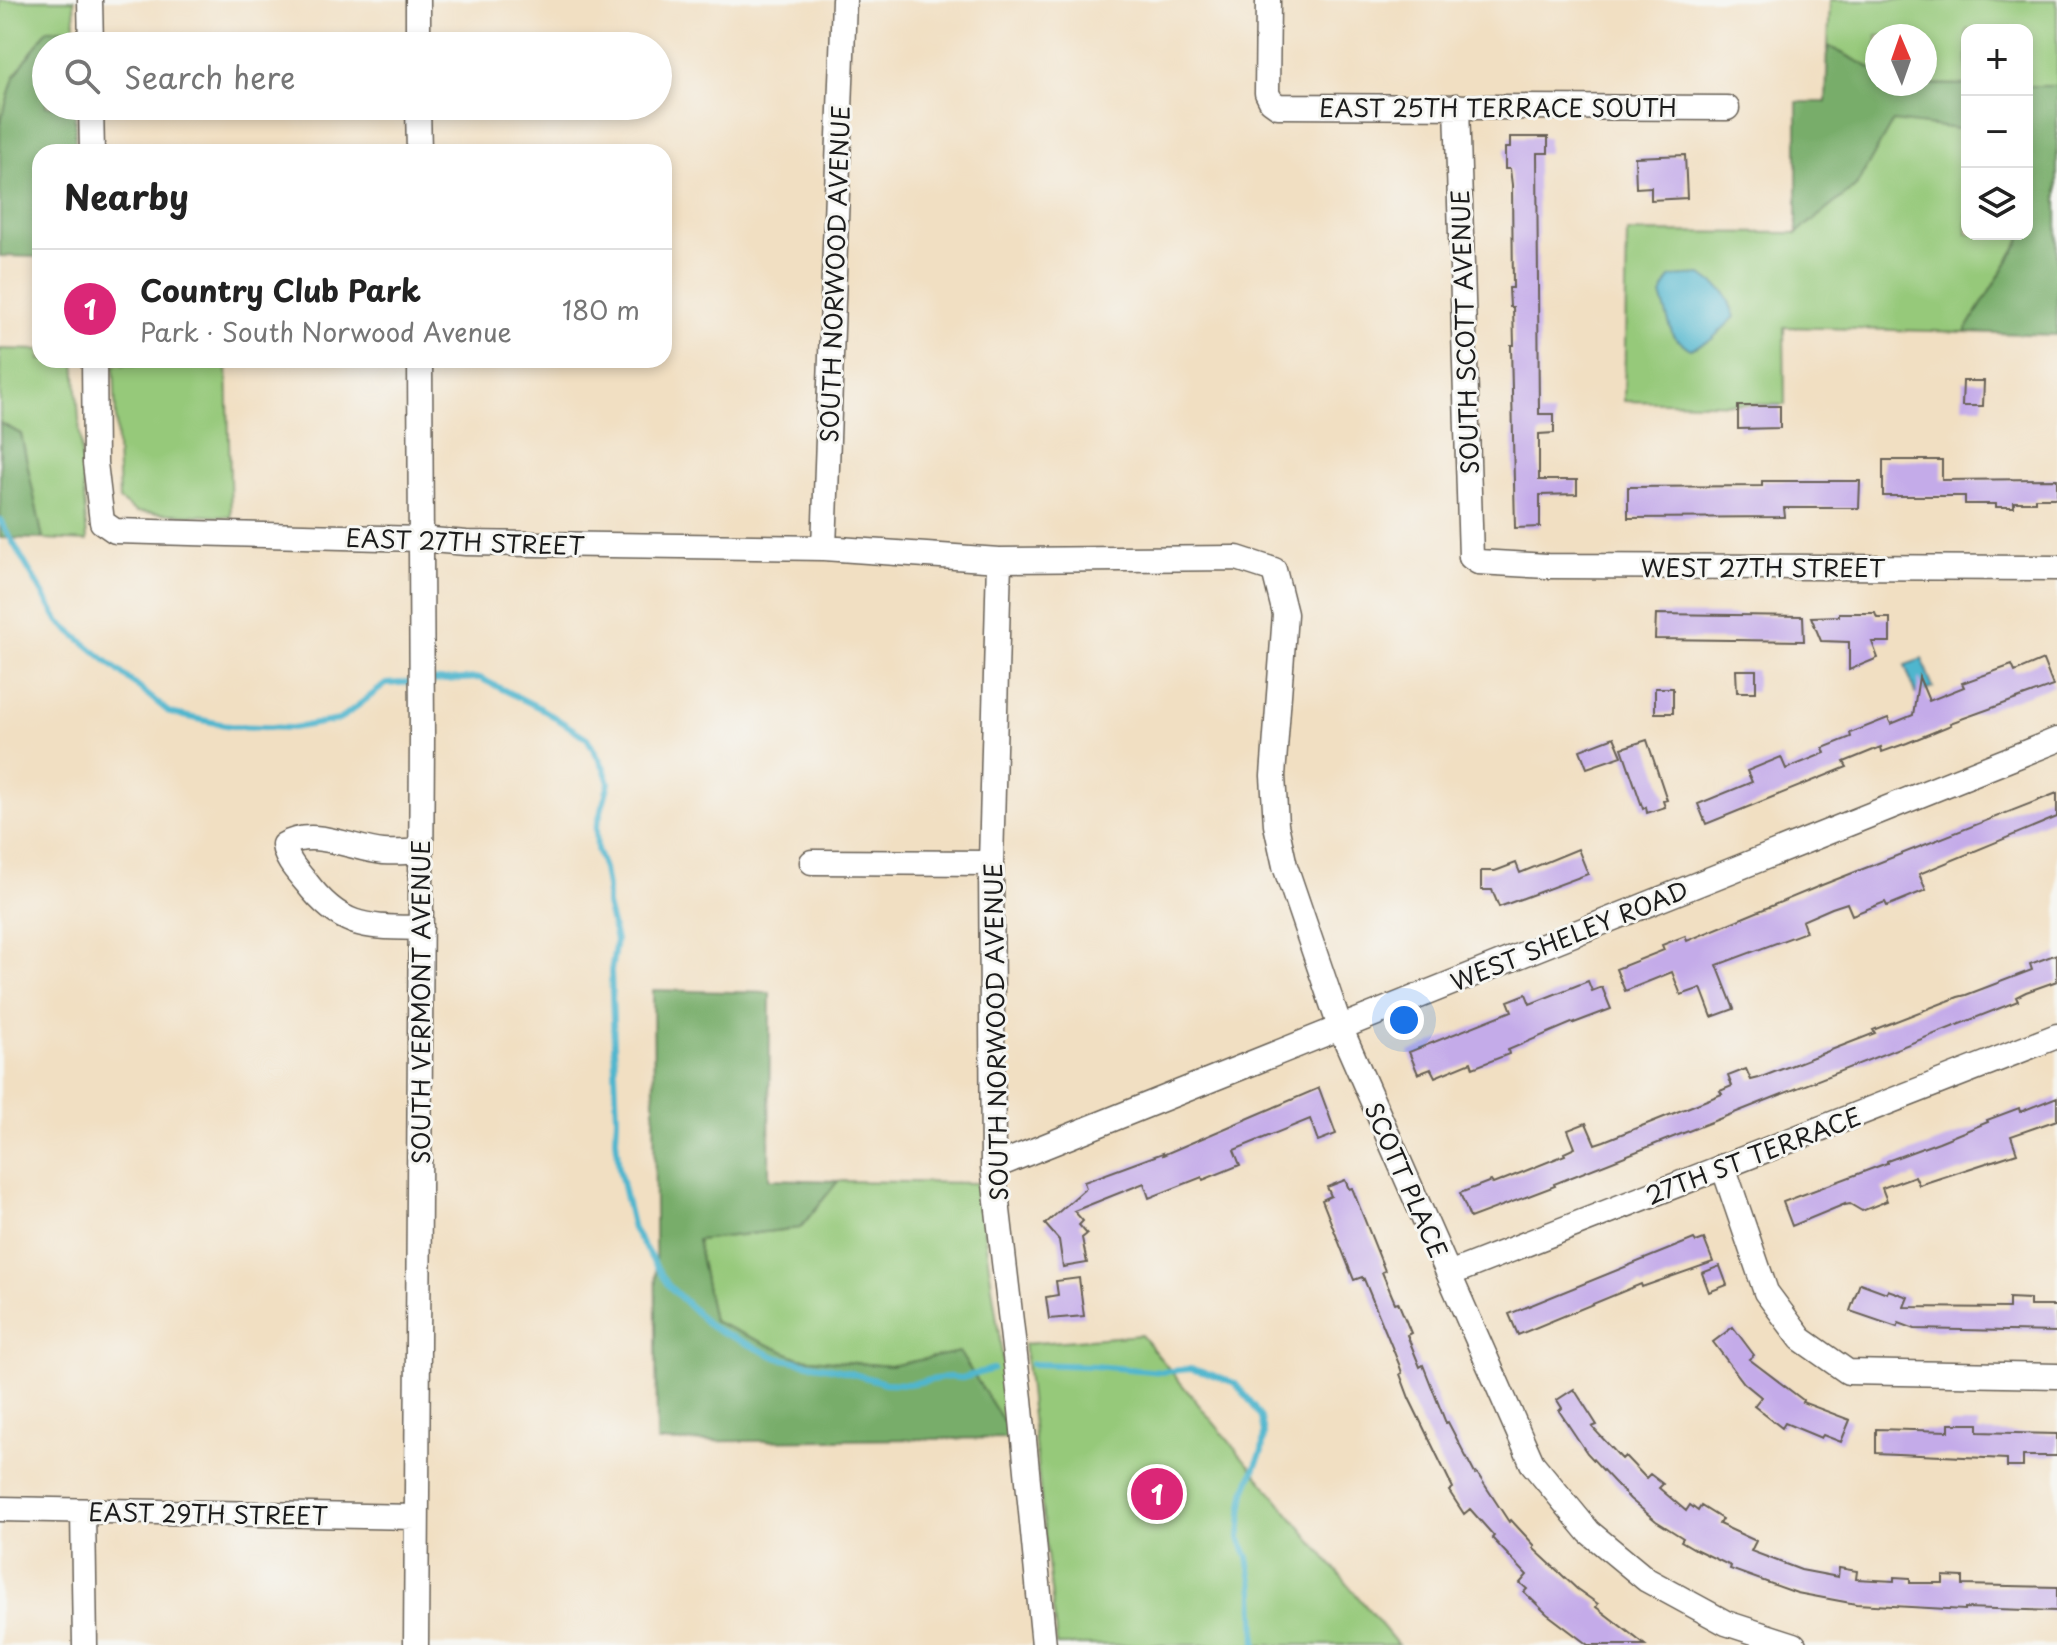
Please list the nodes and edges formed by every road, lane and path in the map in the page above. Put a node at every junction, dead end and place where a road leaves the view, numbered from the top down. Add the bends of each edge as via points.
1 (90, 0) edge
2 (418, 0) edge
3 (844, 0) edge
4 (1268, 0) edge
5 (91, 32) edge
6 (418, 32) edge
7 (1457, 106) junction
8 (1727, 108) dead end
9 (91, 120) edge
10 (418, 120) edge
11 (92, 144) edge
12 (419, 144) edge
13 (94, 368) edge
14 (420, 368) edge
15 (421, 539) junction
16 (824, 548) junction
17 (1471, 557) joint
18 (999, 560) junction
19 (2057, 568) edge
20 (1274, 570) joint
21 (2057, 740) edge
22 (421, 851) junction
23 (812, 862) dead end
24 (991, 863) junction
25 (421, 928) junction
26 (1340, 1027) junction
27 (2057, 1036) edge
28 (1723, 1166) junction
29 (993, 1167) junction
30 (1449, 1274) junction
31 (2057, 1376) edge
32 (0, 1509) edge
33 (83, 1511) junction
34 (416, 1517) junction
35 (85, 1645) edge
36 (416, 1645) edge
37 (1044, 1645) edge
38 (1794, 1645) edge

1 - 5 street
2 - 6 street
3 - 16 street, SOUTH NORWOOD AVENUE
4 - 7 street, EAST 25TH TERRACE SOUTH via 1267,93 1278,106
7 - 8 street, EAST 25TH TERRACE SOUTH
7 - 17 street, SOUTH SCOTT AVENUE
9 - 11 street
10 - 12 street
13 - 15 street, EAST 27TH STREET via 102,522 115,531
14 - 15 street, SOUTH VERMONT AVENUE
15 - 16 street, EAST 27TH STREET
15 - 22 street, SOUTH VERMONT AVENUE
16 - 18 street, EAST 27TH STREET
17 - 19 street, WEST 27TH STREET via 1478,562 1547,566
18 - 20 street, EAST 27TH STREET via 1237,558
18 - 24 street, SOUTH NORWOOD AVENUE
20 - 26 street, SCOTT PLACE via 1285,614 1273,776 1276,825
21 - 26 street, WEST SHELEY ROAD
22 - 25 street, SOUTH VERMONT AVENUE
22 - 25 street via 386,852 324,839 284,845 286,856 316,895 341,917 371,927
23 - 24 street
24 - 29 street, SOUTH NORWOOD AVENUE
25 - 34 street, SOUTH VERMONT AVENUE
26 - 29 street, WEST SHELEY ROAD
26 - 30 street, SCOTT PLACE
27 - 28 street, 27TH ST TERRACE
28 - 30 street, 27TH ST TERRACE
28 - 31 street via 1766,1292 1801,1339 1848,1372
29 - 37 street, SOUTH NORWOOD AVENUE
30 - 38 street, SCOTT PLACE via 1532,1463 1589,1532 1673,1595 1726,1623
32 - 33 street, EAST 29TH STREET
33 - 34 street, EAST 29TH STREET
33 - 35 street
34 - 36 street, SOUTH VERMONT AVENUE

